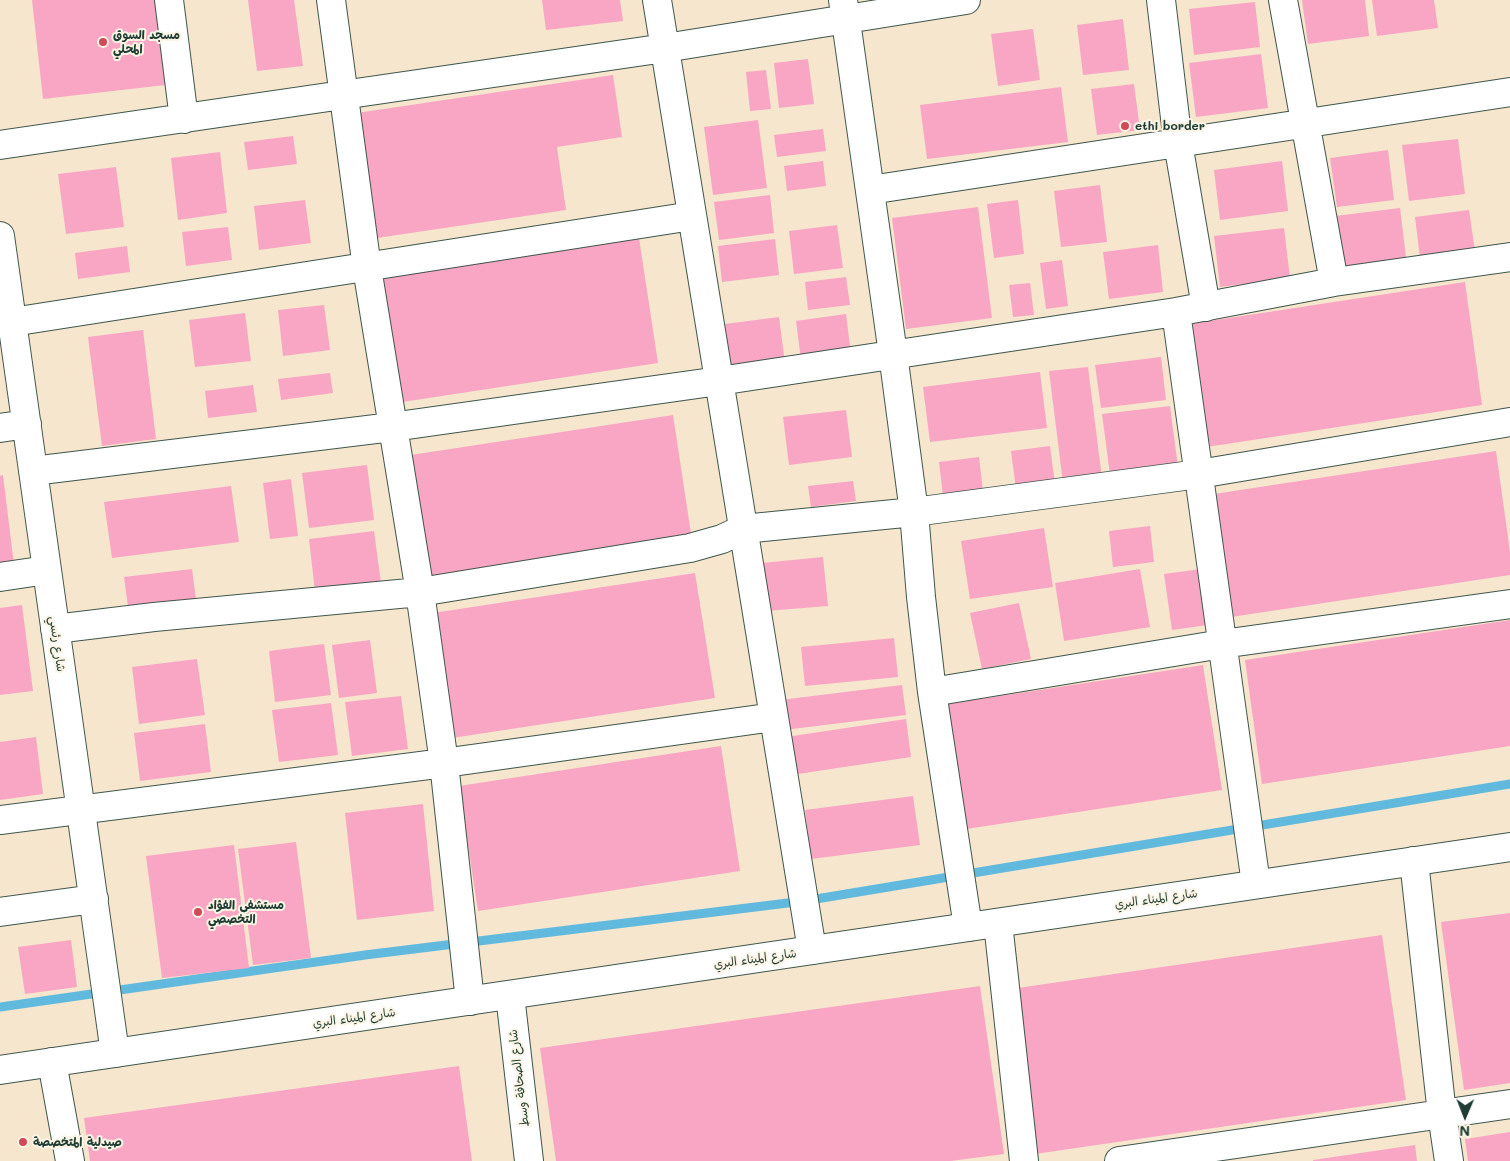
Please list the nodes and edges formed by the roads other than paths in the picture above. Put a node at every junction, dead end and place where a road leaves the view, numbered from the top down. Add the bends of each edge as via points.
1 (170, 0) edge
2 (331, 0) edge
3 (657, 0) edge
4 (966, 0) edge
5 (1161, 0) edge
6 (1283, 0) edge
7 (844, 10) edge
8 (665, 48) junction
9 (1510, 92) edge
10 (345, 96) junction
11 (184, 118) junction
12 (1305, 124) junction
13 (1178, 143) junction
14 (0, 145) edge
15 (870, 190) junction
16 (692, 216) junction
17 (0, 236) edge
18 (1510, 257) edge
19 (367, 268) junction
20 (1334, 282) junction
21 (4, 292) edge
22 (1206, 307) junction
23 (1176, 312) junction
24 (12, 322) junction
25 (894, 354) junction
26 (719, 381) junction
27 (1510, 422) edge
28 (27, 424) junction
29 (392, 427) junction
30 (0, 428) edge
31 (33, 471) junction
32 (1199, 474) junction
33 (914, 512) junction
34 (743, 529) junction
35 (47, 570) junction
36 (0, 577) edge
37 (420, 592) junction
38 (1510, 604) edge
39 (55, 629) junction
40 (1222, 644) junction
41 (932, 692) junction
42 (774, 717) junction
43 (444, 763) junction
44 (81, 810) junction
45 (0, 820) edge
46 (1510, 847) edge
47 (1414, 861) junction
48 (1256, 884) junction
49 (94, 899) junction
50 (0, 912) edge
51 (998, 923) junction
52 (968, 927) junction
53 (812, 950) junction
54 (510, 995) junction
55 (470, 1000) junction
56 (115, 1053) junction
57 (52, 1062) junction
58 (0, 1070) edge
59 (1510, 1104) edge
60 (1442, 1114) junction
61 (70, 1161) edge
62 (529, 1161) edge
63 (1024, 1161) edge
64 (1119, 1161) edge
65 (1449, 1161) edge

1 - 11 main road
2 - 10 main road
3 - 8 main road
4 - 7 main road
5 - 13 main road
6 - 12 main road
7 - 8 main road
7 - 15 main road
8 - 10 main road
8 - 16 main road
9 - 12 main road
10 - 11 main road
10 - 19 main road
11 - 14 main road
12 - 13 main road
12 - 20 main road
13 - 15 main road
13 - 22 main road
15 - 25 main road
16 - 19 main road
16 - 26 main road
17 - 21 main road, شارع رئسي
18 - 20 main road
19 - 24 main road
19 - 29 main road
20 - 22 main road
21 - 24 main road, شارع رئسي
22 - 23 main road
23 - 25 main road
23 - 32 main road
24 - 28 main road, شارع رئسي
25 - 26 main road
25 - 33 main road
26 - 29 main road
26 - 34 main road
27 - 32 main road
28 - 30 main road
28 - 31 main road, شارع رئسي
29 - 31 main road
29 - 37 main road
31 - 35 main road, شارع رئسي
32 - 33 main road
32 - 40 main road
33 - 34 main road
33 - 41 main road
34 - 37 main road via 690,548
34 - 42 main road
35 - 36 main road
35 - 39 main road, شارع رئسي
37 - 39 main road
37 - 43 main road
38 - 40 main road
39 - 44 main road, شارع رئسي
40 - 41 main road
40 - 48 main road
41 - 52 main road
42 - 43 main road
42 - 53 main road
43 - 44 main road
43 - 55 main road
44 - 45 main road
44 - 49 main road, شارع رئسي
46 - 47 main road, شارع الميناء البري
47 - 48 main road, شارع الميناء البري
47 - 60 main road
48 - 51 main road, شارع الميناء البري
49 - 50 main road
49 - 56 main road, شارع رئسي
51 - 52 main road, شارع الميناء البري
51 - 63 main road
52 - 53 main road, شارع الميناء البري
53 - 54 main road, شارع الميناء البري
54 - 55 main road, شارع الميناء البري
54 - 62 main road, شارع الصحافة وسط
55 - 56 main road, شارع الميناء البري
56 - 57 main road, شارع الميناء البري
57 - 58 main road, شارع الميناء البري
57 - 61 main road
59 - 60 main road
60 - 64 main road
60 - 65 main road

